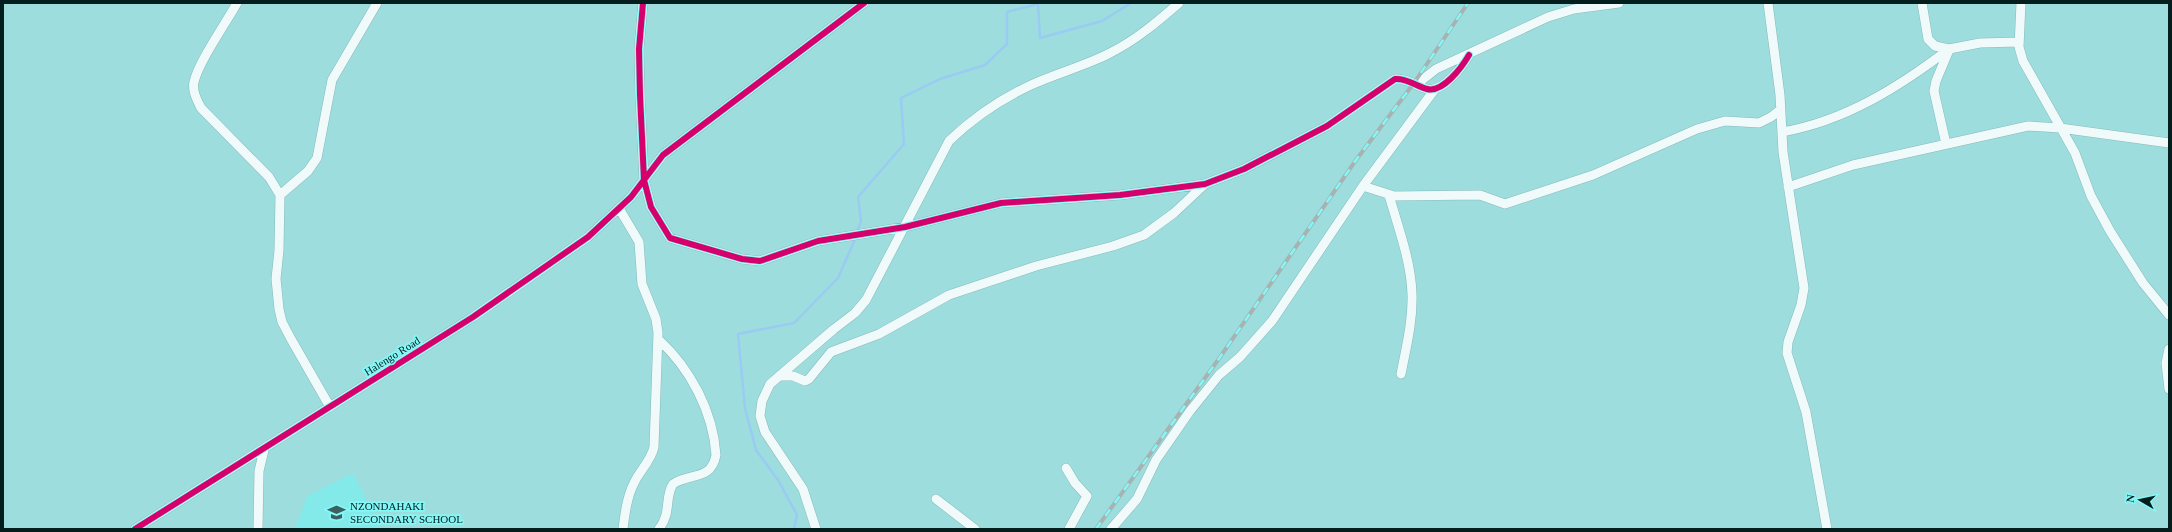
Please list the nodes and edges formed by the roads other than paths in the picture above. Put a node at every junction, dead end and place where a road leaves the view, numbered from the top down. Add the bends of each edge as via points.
1 (237, 3) edge
2 (377, 3) edge
3 (643, 3) edge
4 (864, 3) edge
5 (1179, 3) edge
6 (1618, 3) edge
7 (1768, 3) edge
8 (1922, 3) edge
9 (2021, 3) edge
10 (1574, 6) edge
11 (2020, 42) junction
12 (1949, 49) junction
13 (1469, 55) junction
14 (1417, 84) junction
15 (1435, 89) junction
16 (1780, 110) junction
17 (2060, 128) junction
18 (1782, 132) junction
19 (1946, 144) junction
20 (2169, 144) edge
21 (644, 180) junction
22 (1205, 184) junction
23 (1363, 186) junction
24 (1788, 187) junction
25 (1389, 195) junction
26 (280, 196) junction
27 (620, 210) junction
28 (905, 227) junction
29 (2169, 315) edge
30 (658, 339) junction
31 (2169, 349) edge
32 (1401, 374) dead end
33 (779, 376) junction
34 (2169, 389) edge
35 (330, 407) junction
36 (264, 450) junction
37 (1066, 468) dead end
38 (936, 499) dead end
39 (135, 529) edge
40 (258, 529) edge
41 (623, 529) edge
42 (659, 529) edge
43 (816, 529) edge
44 (975, 529) edge
45 (1069, 529) edge
46 (1111, 529) edge
47 (1827, 529) edge

1 - 26 street via 194,82 195,96 201,108 269,177
2 - 26 street via 332,80 317,158 308,171
3 - 21 street via 640,87
4 - 21 street, Halengo Road via 674,147 655,164
5 - 28 street via 1132,41 1090,62 1031,85 959,131 948,141
6 - 10 street
7 - 16 street
8 - 12 street via 1930,43
9 - 11 street
10 - 13 street
11 - 12 street via 1980,43
11 - 17 street via 2023,61
12 - 18 street via 1896,87 1865,104 1819,124
12 - 19 street via 1934,91
13 - 14 street via 1436,69
13 - 15 street via 1454,75
14 - 15 street via 1427,89
14 - 22 street via 1402,79 1392,81 1322,128 1244,170
15 - 23 street
16 - 18 street
16 - 25 street via 1771,118 1759,123 1725,121 1698,129 1582,179 1505,204 1480,194
17 - 19 street via 2028,126
17 - 20 street
17 - 29 street via 2075,153 2091,196 2110,231 2143,283
18 - 24 street
19 - 24 street via 1837,169
21 - 27 street, Halengo Road
21 - 28 street via 650,207 670,238 742,259 766,260 818,241
22 - 28 street via 1120,195 1001,204
22 - 33 street via 1174,214 1144,235 974,285 934,302 879,334 831,352 809,379
23 - 25 street
23 - 46 street via 1280,311 1249,348 1203,393 1160,453 1137,499
24 - 47 street via 1804,288 1802,305 1788,342 1787,353 1806,412
25 - 32 street via 1406,256 1412,294
26 - 35 street via 276,279 282,322
27 - 30 street via 639,242 642,284 656,319
27 - 35 street, Halengo Road via 588,237 521,285
28 - 33 street via 860,308
30 - 41 street via 654,447 650,460 634,481
30 - 42 street via 682,362 693,381 707,415 716,455 709,470 673,484 669,492 667,515
31 - 34 street via 2166,363
33 - 43 street via 770,384 762,401 761,421 772,444 803,488
35 - 36 street, Halengo Road
36 - 39 street, Halengo Road
36 - 40 street via 259,471
37 - 45 street via 1087,496
38 - 44 street

